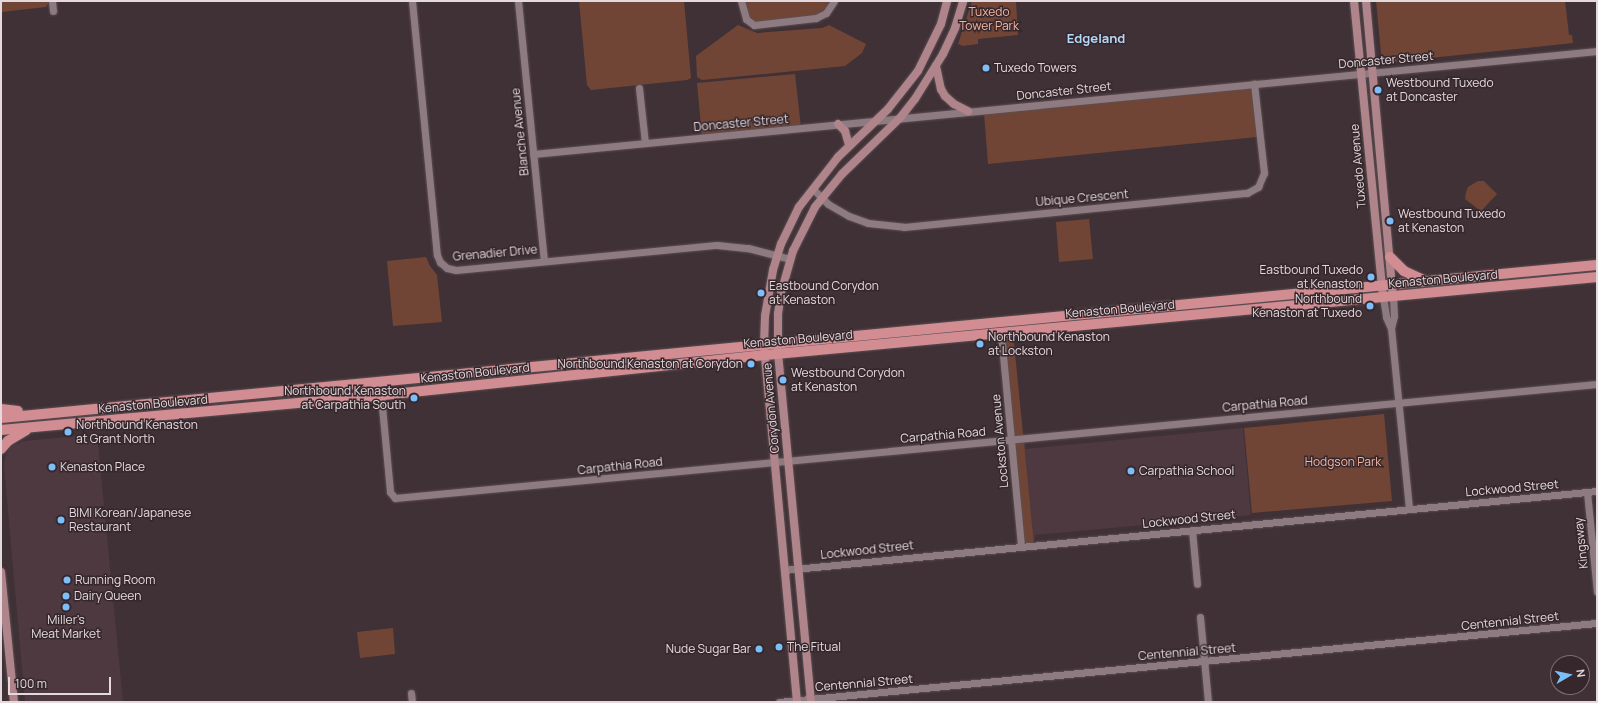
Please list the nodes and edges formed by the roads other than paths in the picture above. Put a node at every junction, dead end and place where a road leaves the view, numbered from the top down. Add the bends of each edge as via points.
1 (52, 1) edge
2 (412, 1) edge
3 (518, 1) edge
4 (741, 1) edge
5 (834, 1) edge
6 (947, 1) edge
7 (963, 1) edge
8 (1354, 1) edge
9 (1366, 1) edge
10 (53, 11) dead end
11 (1597, 51) edge
12 (936, 66) junction
13 (1372, 73) junction
14 (1361, 74) junction
15 (1254, 84) junction
16 (639, 88) dead end
17 (903, 91) junction
18 (915, 99) junction
19 (968, 111) junction
20 (900, 118) junction
21 (875, 121) junction
22 (838, 124) junction
23 (858, 137) junction
24 (645, 143) junction
25 (849, 145) junction
26 (868, 148) junction
27 (533, 154) junction
28 (812, 189) junction
29 (821, 198) junction
30 (777, 254) junction
31 (1390, 257) junction
32 (790, 258) junction
33 (544, 260) junction
34 (1597, 265) edge
35 (1597, 277) edge
36 (1427, 281) junction
37 (1392, 285) junction
38 (1381, 286) junction
39 (1388, 297) junction
40 (1001, 334) junction
41 (778, 349) junction
42 (764, 350) junction
43 (1597, 384) edge
44 (381, 396) junction
45 (1398, 402) junction
46 (1, 409) edge
47 (56, 413) junction
48 (1, 418) edge
49 (31, 428) junction
50 (1, 430) edge
51 (1011, 439) junction
52 (1, 449) edge
53 (788, 460) junction
54 (775, 461) junction
55 (1597, 491) edge
56 (1587, 492) junction
57 (1409, 508) junction
58 (1192, 530) junction
59 (1022, 546) junction
60 (798, 568) junction
61 (784, 570) junction
62 (1, 572) edge
63 (1197, 584) dead end
64 (1597, 592) edge
65 (1200, 617) dead end
66 (1597, 624) edge
67 (1204, 661) junction
68 (411, 693) dead end
69 (811, 700) edge
70 (796, 701) edge
71 (14, 702) edge
72 (412, 702) edge
73 (779, 702) edge
74 (1208, 702) edge

1 - 10 street
2 - 33 street, Grenadier Drive via 437,254 440,262 447,268 456,270
3 - 27 street, Blanche Avenue
4 - 5 street via 746,18 754,25 816,18 826,13
6 - 17 main road, Corydon Avenue via 941,24 929,49
7 - 12 main road, Corydon Avenue via 955,28
8 - 14 main road, Tuxedo Avenue
9 - 13 main road, Tuxedo Avenue
11 - 13 street, Doncaster Street
12 - 18 main road, Corydon Avenue
12 - 19 main road via 945,96
13 - 14 street, Doncaster Street
13 - 31 main road, Tuxedo Avenue
14 - 15 street, Doncaster Street
14 - 38 main road, Tuxedo Avenue
15 - 19 street, Doncaster Street
15 - 29 street, Ubique Crescent via 1264,173 1258,187 1247,193 904,227 868,223 849,216
16 - 24 street
17 - 18 main road
17 - 21 main road, Corydon Avenue
18 - 20 main road, Corydon Avenue
19 - 20 street, Doncaster Street
20 - 21 street, Doncaster Street
20 - 26 main road, Corydon Avenue
21 - 22 street, Doncaster Street
21 - 23 main road, Corydon Avenue
22 - 24 street, Doncaster Street
22 - 25 main road via 845,131
23 - 25 main road, Corydon Avenue
23 - 26 main road
24 - 27 street, Doncaster Street
25 - 28 main road, Corydon Avenue
26 - 29 main road, Corydon Avenue
27 - 33 street, Blanche Avenue
28 - 29 street, Ubique Crescent
28 - 30 main road, Corydon Avenue via 799,207
29 - 32 main road, Corydon Avenue
30 - 32 street, Grenadier Drive
30 - 33 street, Grenadier Drive via 717,245
30 - 42 main road, Corydon Avenue via 765,316
31 - 36 main road via 1404,272
31 - 37 main road, Tuxedo Avenue
32 - 41 main road, Corydon Avenue via 778,314
34 - 36 main road, Kenaston Boulevard
35 - 39 main road, Kenaston Boulevard
36 - 37 main road, Kenaston Boulevard
37 - 38 main road, Kenaston Boulevard
37 - 39 main road, Tuxedo Avenue
38 - 39 main road, Tuxedo Avenue
38 - 41 main road, Kenaston Boulevard
39 - 40 main road, Kenaston Boulevard
39 - 45 street, Tuxedo Avenue via 1386,317 1391,328
40 - 41 main road, Kenaston Boulevard
40 - 51 street, Lockston Avenue
41 - 42 main road, Kenaston Boulevard
41 - 53 main road, Corydon Avenue
42 - 44 main road, Kenaston Boulevard
42 - 47 main road, Kenaston Boulevard
42 - 54 main road, Corydon Avenue
43 - 45 street, Carpathia Road
44 - 49 main road, Kenaston Boulevard
44 - 54 street, Carpathia Road via 390,492 395,498
45 - 51 street, Carpathia Road
45 - 57 street, Tuxedo Avenue
46 - 47 main road
47 - 48 main road, Kenaston Boulevard
49 - 50 main road, Kenaston Boulevard
49 - 52 main road via 8,440
51 - 53 street, Carpathia Road
51 - 59 street, Lockston Avenue
53 - 54 street, Carpathia Road
53 - 60 main road, Corydon Avenue
54 - 61 main road, Corydon Avenue
55 - 56 street, Lockwood Street
56 - 57 street, Lockwood Street
56 - 64 street, Kingsway
57 - 58 street, Lockwood Street
58 - 59 street, Lockwood Street
58 - 63 street
59 - 60 street, Lockwood Street
60 - 61 street, Lockwood Street
60 - 69 main road, Corydon Avenue
61 - 70 main road, Corydon Avenue
62 - 71 main road
65 - 67 street
66 - 67 street, Centennial Street
67 - 69 street, Centennial Street
67 - 74 street
68 - 72 street
69 - 70 street, Centennial Street
70 - 73 street, Centennial Street

